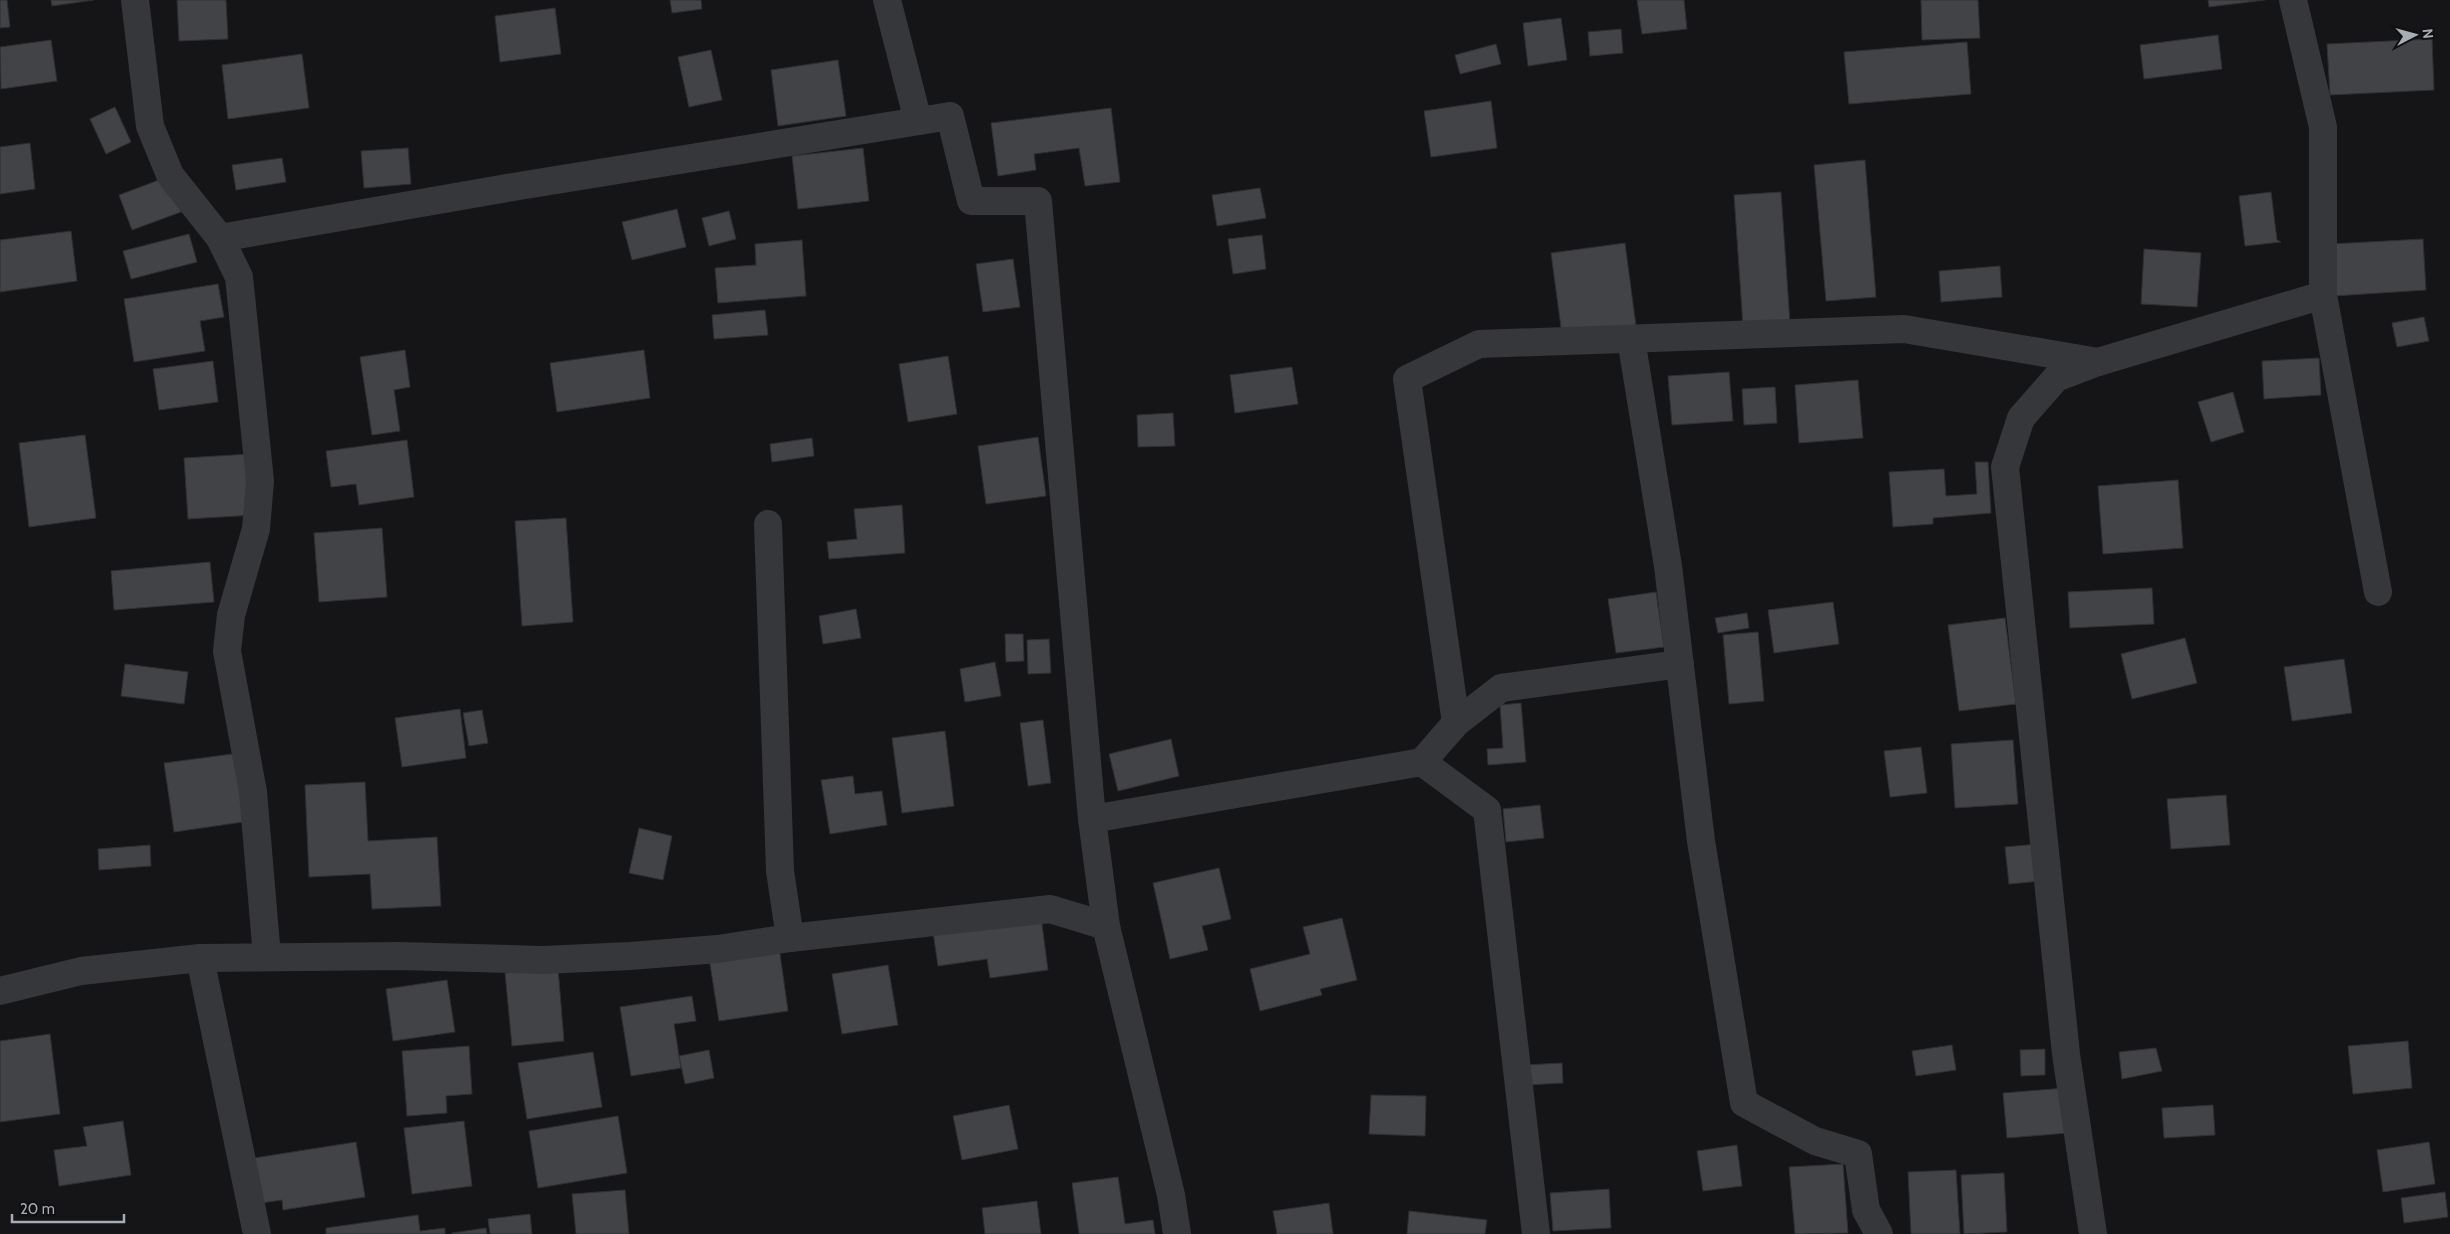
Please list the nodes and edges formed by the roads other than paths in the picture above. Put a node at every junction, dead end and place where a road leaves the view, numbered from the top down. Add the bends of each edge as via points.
1 (135, 0) edge
2 (887, 0) edge
3 (2293, 0) edge
4 (918, 121) junction
5 (220, 238) junction
6 (2323, 295) junction
7 (1631, 339) junction
8 (2098, 362) junction
9 (768, 524) dead end
10 (2378, 592) dead end
11 (1680, 664) junction
12 (1456, 723) junction
13 (1422, 762) junction
14 (1092, 819) junction
15 (1106, 926) junction
16 (790, 938) junction
17 (267, 957) junction
18 (200, 958) junction
19 (0, 991) edge
20 (257, 1234) edge
21 (1176, 1234) edge
22 (1536, 1234) edge
23 (1879, 1234) edge
24 (2093, 1234) edge

1 - 5 street via 150,126 170,175
2 - 4 street
3 - 6 street via 2322,127
4 - 5 street
4 - 14 street via 950,116 971,202 1038,201
5 - 17 street via 239,276 260,481 256,529 231,615 227,651 252,792
6 - 8 street
6 - 10 street
7 - 8 street via 1904,329
7 - 11 street via 1668,566
7 - 12 street via 1479,344 1407,379
8 - 24 street via 2056,378 2020,418 2005,467 2066,1054
9 - 16 street via 780,871
11 - 12 street via 1501,688
11 - 23 street via 1701,840 1744,1103 1815,1141 1858,1154 1866,1210
12 - 13 street
13 - 14 street
13 - 22 street via 1487,810
14 - 15 street
15 - 16 street via 1050,909
15 - 21 street via 1171,1195
16 - 17 street via 718,949 543,960
17 - 18 street
18 - 19 street via 81,971
18 - 20 street

